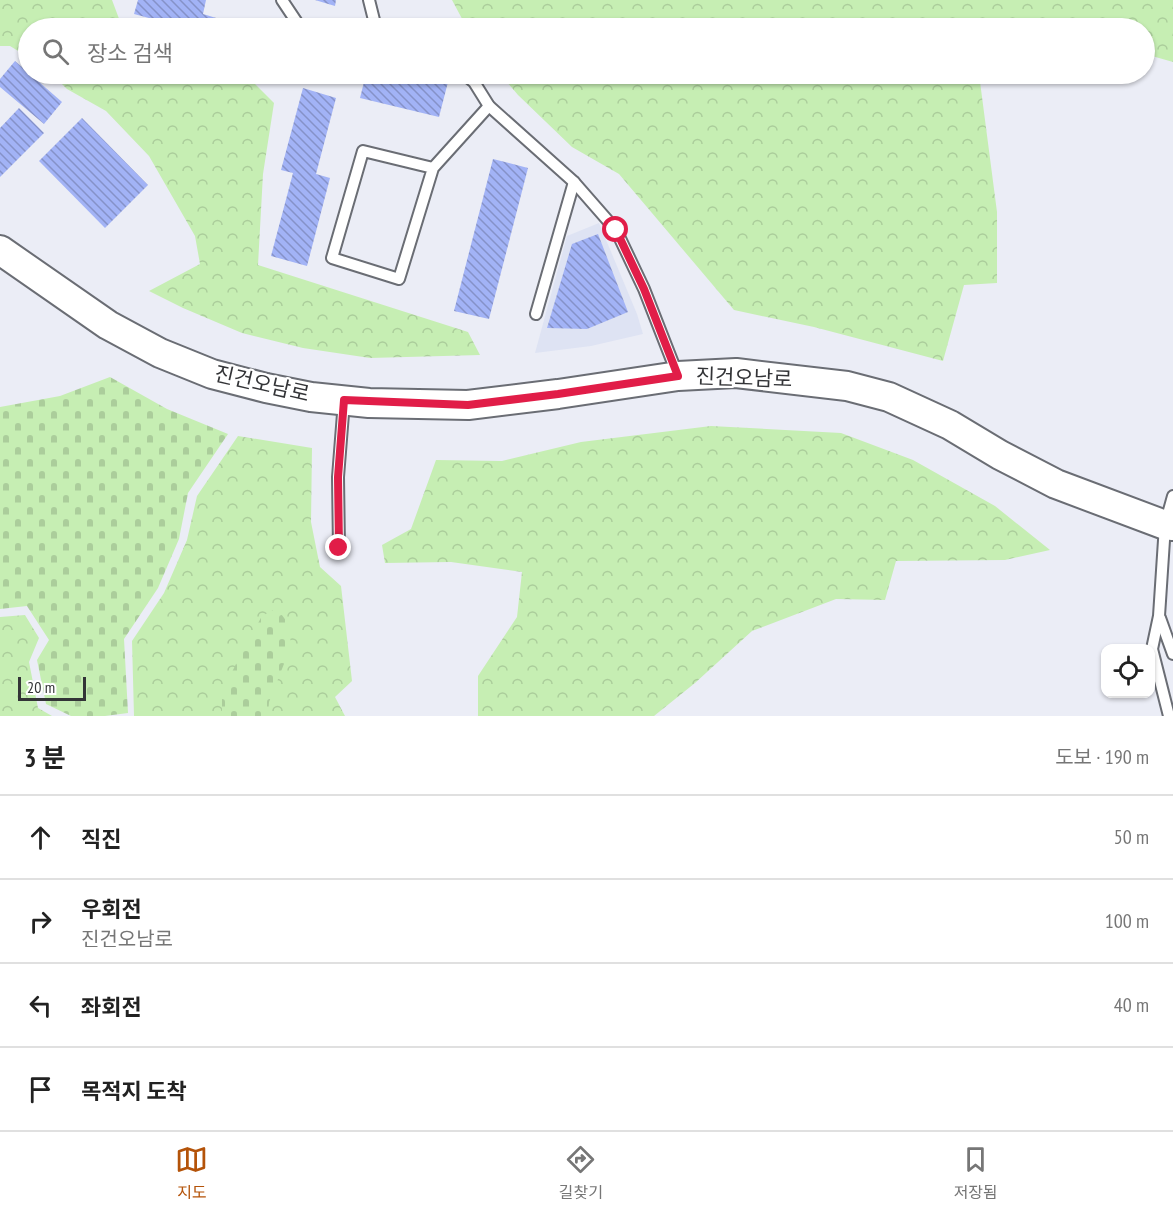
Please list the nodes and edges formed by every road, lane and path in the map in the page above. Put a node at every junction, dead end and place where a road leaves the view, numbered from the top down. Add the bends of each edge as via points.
1 (282, 0) edge
2 (369, 0) edge
3 (294, 18) edge
4 (374, 18) edge
5 (475, 84) edge
6 (489, 106) junction
7 (433, 168) junction
8 (574, 182) junction
9 (0, 250) edge
10 (536, 314) dead end
11 (678, 376) junction
12 (344, 400) junction
13 (1173, 496) edge
14 (1169, 526) edge
15 (339, 548) dead end
16 (1159, 616) junction
17 (1173, 654) edge
18 (1169, 716) edge

1 - 3 lane
2 - 4 lane
5 - 6 lane
6 - 7 lane
6 - 8 lane
7 - 7 lane via 399,279 332,258 363,151
8 - 10 lane
8 - 11 lane via 616,230
9 - 12 main road, 진건오남로 via 108,325 160,352 212,374 311,397
11 - 12 main road, 진건오남로 via 468,405
11 - 14 main road, 진건오남로 via 735,374 802,380 889,397 950,425 1056,484
12 - 15 lane via 338,477
13 - 14 lane
14 - 16 lane
16 - 17 lane
16 - 18 lane via 1152,649

